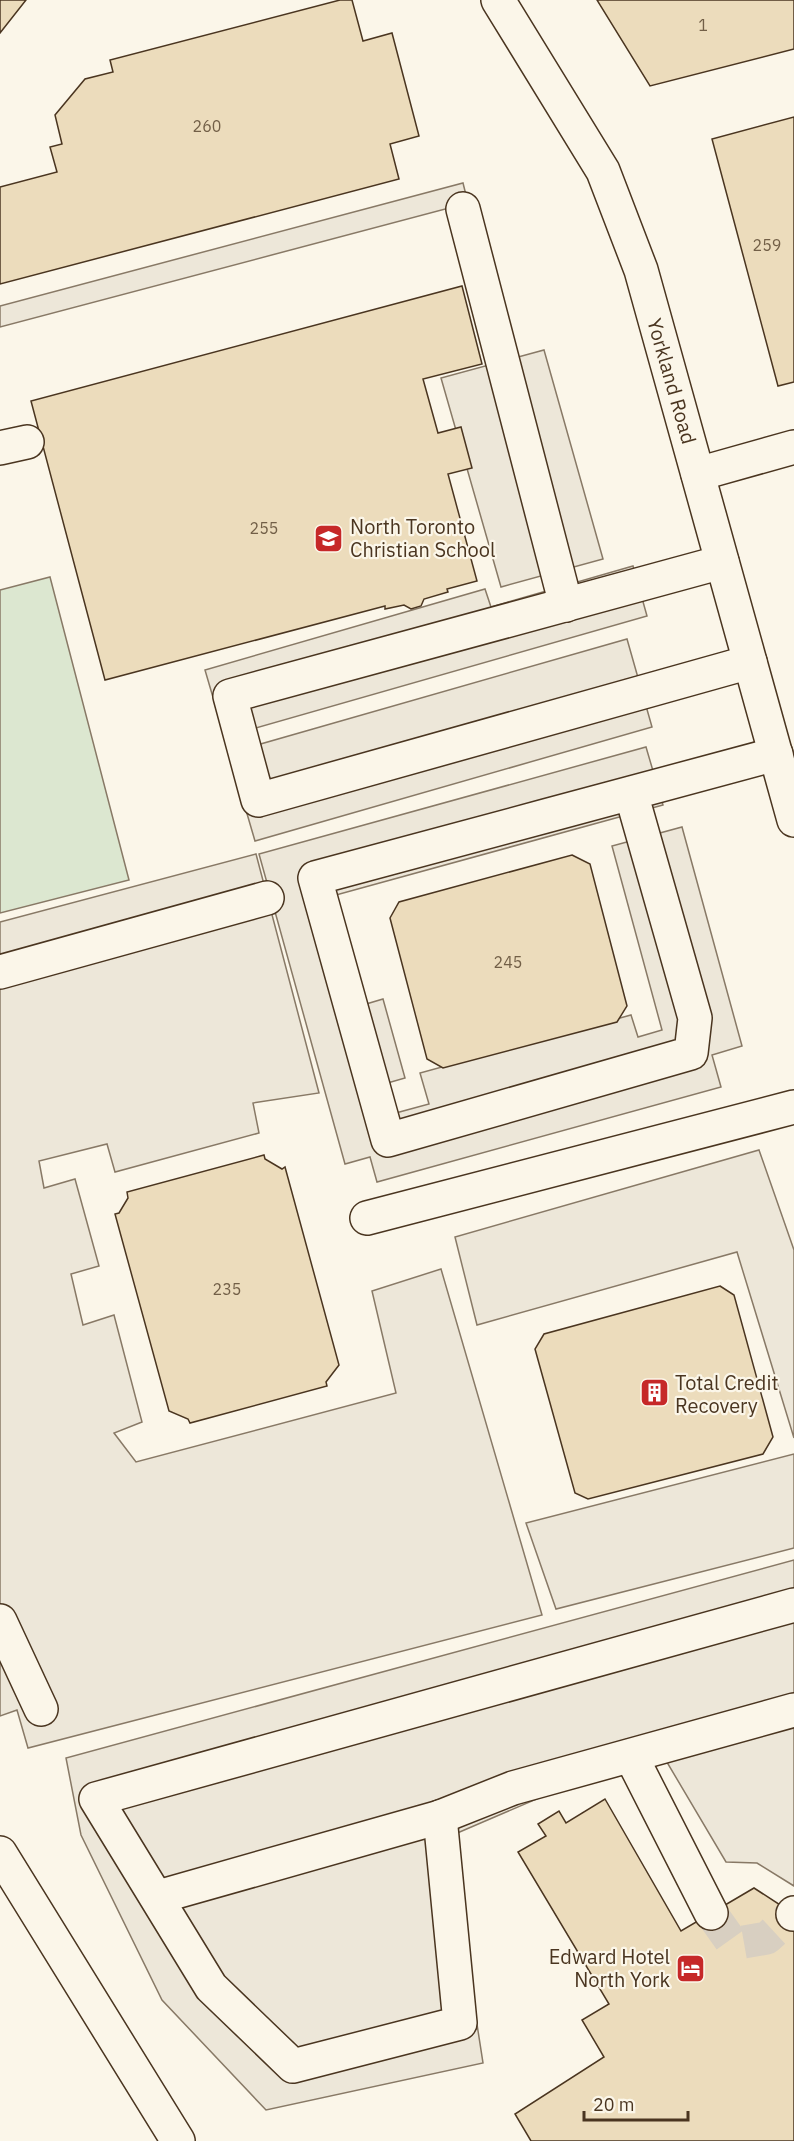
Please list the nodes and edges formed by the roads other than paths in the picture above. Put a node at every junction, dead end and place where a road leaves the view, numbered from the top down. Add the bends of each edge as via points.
1 (498, 0) edge
2 (464, 209) dead end
3 (794, 447) edge
4 (698, 474) junction
5 (722, 562) junction
6 (566, 605) junction
7 (750, 662) junction
8 (776, 754) junction
9 (790, 786) edge
10 (631, 793) junction
11 (794, 820) edge
12 (267, 898) dead end
13 (0, 972) edge
14 (794, 1107) edge
15 (367, 1218) dead end
16 (794, 1605) edge
17 (0, 1621) edge
18 (41, 1709) dead end
19 (794, 1710) edge
20 (631, 1756) junction
21 (440, 1817) junction
22 (0, 1853) edge
23 (158, 1897) junction
24 (711, 1913) tunnel mouth
25 (113, 2038) junction
26 (178, 2141) edge
27 (193, 2141) edge

1 - 4 main road, Yorkland Road via 603,171 641,270
2 - 6 main road
3 - 4 main road
4 - 5 main road, Yorkland Road
5 - 6 main road
5 - 7 main road, Yorkland Road
6 - 7 main road via 230,696 258,800
7 - 8 main road, Yorkland Road
8 - 9 main road, Yorkland Road
8 - 10 main road
9 - 11 main road, Yorkland Road
10 - 10 main road via 315,878 388,1140 691,1053 695,1018
12 - 13 main road
14 - 15 main road
16 - 23 main road via 96,1799
17 - 18 main road
19 - 20 main road
20 - 21 main road via 513,1788
20 - 24 main road
21 - 23 main road
21 - 23 main road via 460,2023 293,2066 211,1987
22 - 25 main road
25 - 26 main road
25 - 27 main road

